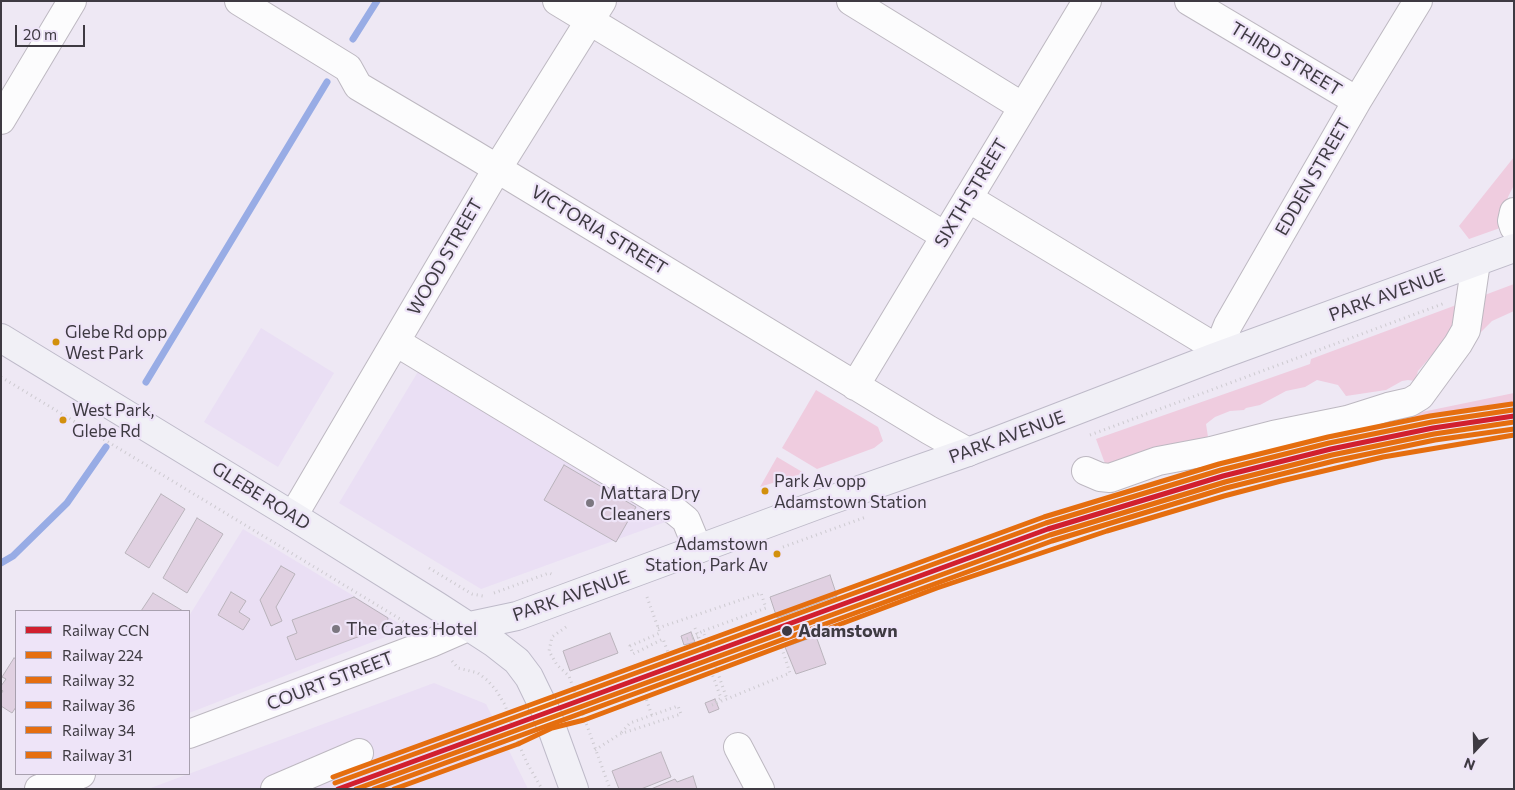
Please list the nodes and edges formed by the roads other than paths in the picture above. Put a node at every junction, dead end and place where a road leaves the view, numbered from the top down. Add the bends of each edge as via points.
1 (72, 1) edge
2 (238, 1) edge
3 (557, 1) edge
4 (851, 1) edge
5 (1087, 1) edge
6 (1189, 1) edge
7 (1418, 1) edge
8 (595, 12) edge
9 (1357, 101) junction
10 (1023, 107) junction
11 (1, 120) edge
12 (497, 168) junction
13 (968, 198) junction
14 (1514, 212) edge
15 (1514, 227) edge
16 (945, 236) junction
17 (1514, 248) edge
18 (1476, 262) junction
19 (1, 338) edge
20 (396, 342) junction
21 (1216, 353) junction
22 (855, 386) junction
23 (968, 452) junction
24 (1086, 471) dead end
25 (293, 516) junction
26 (698, 550) junction
27 (470, 626) junction
28 (190, 734) edge
29 (738, 747) dead end
30 (359, 753) dead end
31 (78, 775) edge
32 (39, 789) edge
33 (275, 789) edge
34 (574, 789) edge
35 (760, 789) edge

1 - 11 street
2 - 12 street, VICTORIA STREET via 348,68 358,86
3 - 8 street
4 - 10 street
5 - 10 street, SIXTH STREET
6 - 9 street, THIRD STREET
7 - 9 street, EDDEN STREET
8 - 12 street, WOOD STREET
8 - 16 street
9 - 21 street, EDDEN STREET via 1228,325
10 - 13 street, SIXTH STREET
12 - 20 street, WOOD STREET
12 - 22 street, VICTORIA STREET
13 - 16 street, SIXTH STREET
13 - 21 street
14 - 15 street
16 - 22 street, SIXTH STREET
17 - 18 main road, PARK AVENUE
18 - 21 main road, PARK AVENUE
18 - 24 street via 1466,330 1420,396 1410,402 1347,420 1158,461 1110,478
19 - 25 main road, GLEBE ROAD
20 - 25 street, WOOD STREET
20 - 26 street via 675,511 686,520
21 - 23 main road, PARK AVENUE
22 - 23 street, VICTORIA STREET
23 - 26 main road, PARK AVENUE
25 - 27 main road, GLEBE ROAD
26 - 27 main road, PARK AVENUE via 517,616
27 - 28 street, COURT STREET via 431,644
27 - 34 main road, GLEBE ROAD via 517,661 529,677 546,712
29 - 35 street
30 - 33 street
31 - 32 street

